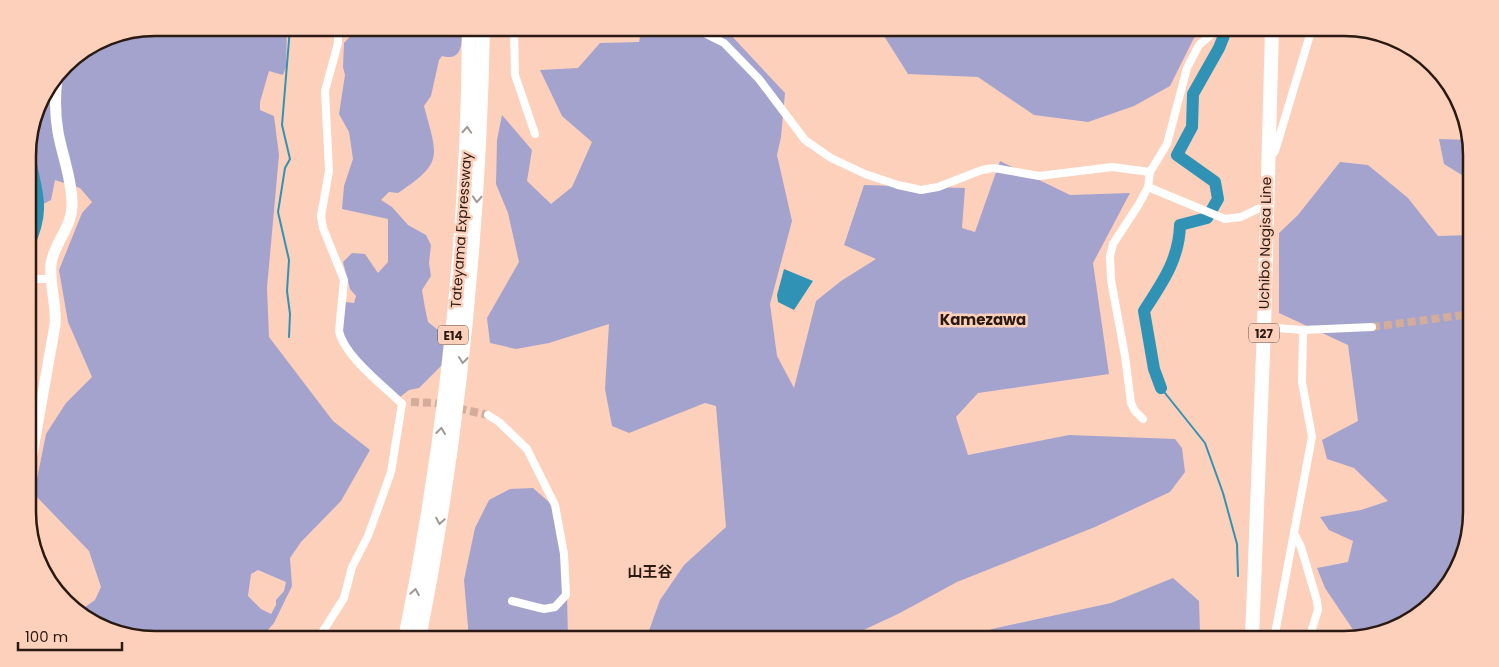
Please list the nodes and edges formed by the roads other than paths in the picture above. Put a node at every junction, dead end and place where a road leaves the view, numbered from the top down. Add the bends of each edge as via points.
1 (338, 36) edge
2 (469, 36) edge
3 (482, 36) edge
4 (514, 36) edge
5 (710, 36) edge
6 (1210, 36) edge
7 (1272, 36) edge
8 (1310, 36) edge
9 (57, 88) edge
10 (535, 134) dead end
11 (1267, 162) junction
12 (1150, 172) junction
13 (1148, 187) junction
14 (1266, 206) junction
15 (37, 279) edge
16 (50, 279) junction
17 (1264, 327) junction
18 (1372, 327) tunnel mouth
19 (1302, 330) junction
20 (411, 402) tunnel mouth
21 (402, 404) junction
22 (488, 415) tunnel mouth
23 (1143, 419) dead end
24 (36, 432) edge
25 (1294, 533) junction
26 (512, 601) dead end
27 (1252, 630) edge
28 (1276, 630) edge
29 (1312, 630) edge
30 (324, 631) edge
31 (407, 631) edge
32 (421, 631) edge

1 - 21 street via 325,91 329,171 321,216 344,280 340,338
31 -> 2 highway, Tateyama Expressway / E14 via 437,465 452,346 462,230
3 -> 32 highway, Tateyama Expressway / E14 via 475,231 464,348 449,466
4 - 10 street via 515,75
5 - 12 street via 724,43 759,80 805,140 831,158 865,174 921,190 994,168 1039,176 1112,167
6 - 12 street via 1199,45 1186,68 1167,144
7 - 11 highway, Uchibo Nagisa Line / 127
8 - 11 street via 1276,151
9 - 16 main road via 58,130 72,192 72,206 71,217 51,262
11 - 14 highway, Uchibo Nagisa Line / 127
12 - 13 street
13 - 14 street via 1225,219 1241,217
13 - 23 street via 1120,231 1110,256 1131,404
14 - 17 highway, Uchibo Nagisa Line / 127
15 - 16 street
16 - 24 main road via 57,309 56,325
17 - 19 street
17 - 27 highway, Uchibo Nagisa Line / 127
18 - 19 street
19 - 25 street via 1302,382 1312,437
20 - 21 street
21 - 30 street via 386,489 352,567 344,598
22 - 26 street via 527,449 555,505 564,554 566,595 555,607 544,609
25 - 28 street
25 - 29 street via 1317,601 1318,610

